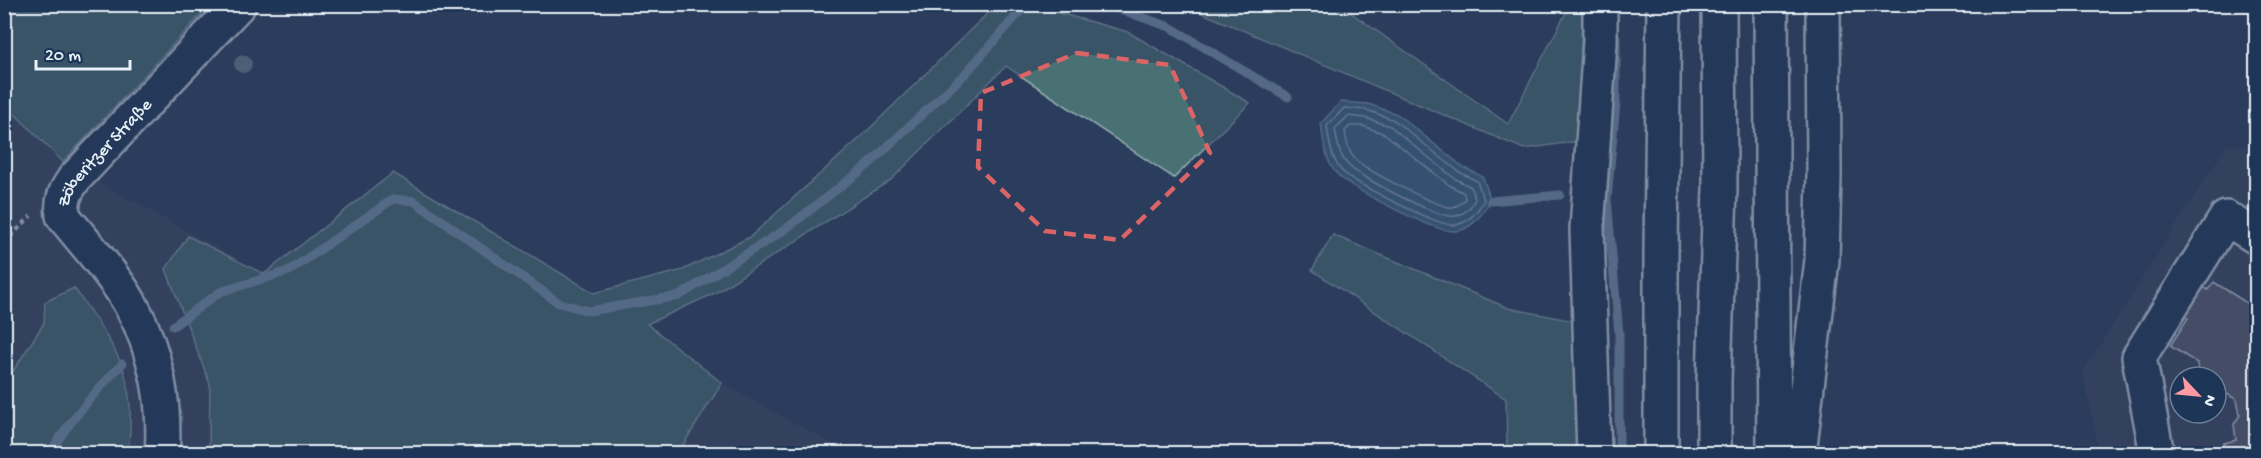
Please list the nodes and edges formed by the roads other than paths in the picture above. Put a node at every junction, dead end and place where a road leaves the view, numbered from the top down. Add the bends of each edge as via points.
1 (239, 4) edge
2 (1600, 4) edge
3 (1664, 4) edge
4 (1719, 4) edge
5 (1771, 4) edge
6 (1823, 4) edge
7 (2256, 237) edge
8 (162, 453) edge
9 (1594, 453) edge
10 (1661, 453) edge
11 (1714, 453) edge
12 (1774, 453) edge
13 (1799, 453) edge
14 (2157, 453) edge

1 - 8 main road, Zöberitzer Straße via 74,179 62,202 63,216 115,280 144,334 156,371 162,409
2 - 9 main road via 1587,229
3 - 10 main road
4 - 11 main road via 1720,188
5 - 12 main road
6 - 13 main road via 1822,260
7 - 14 main road via 2226,218 2139,357

